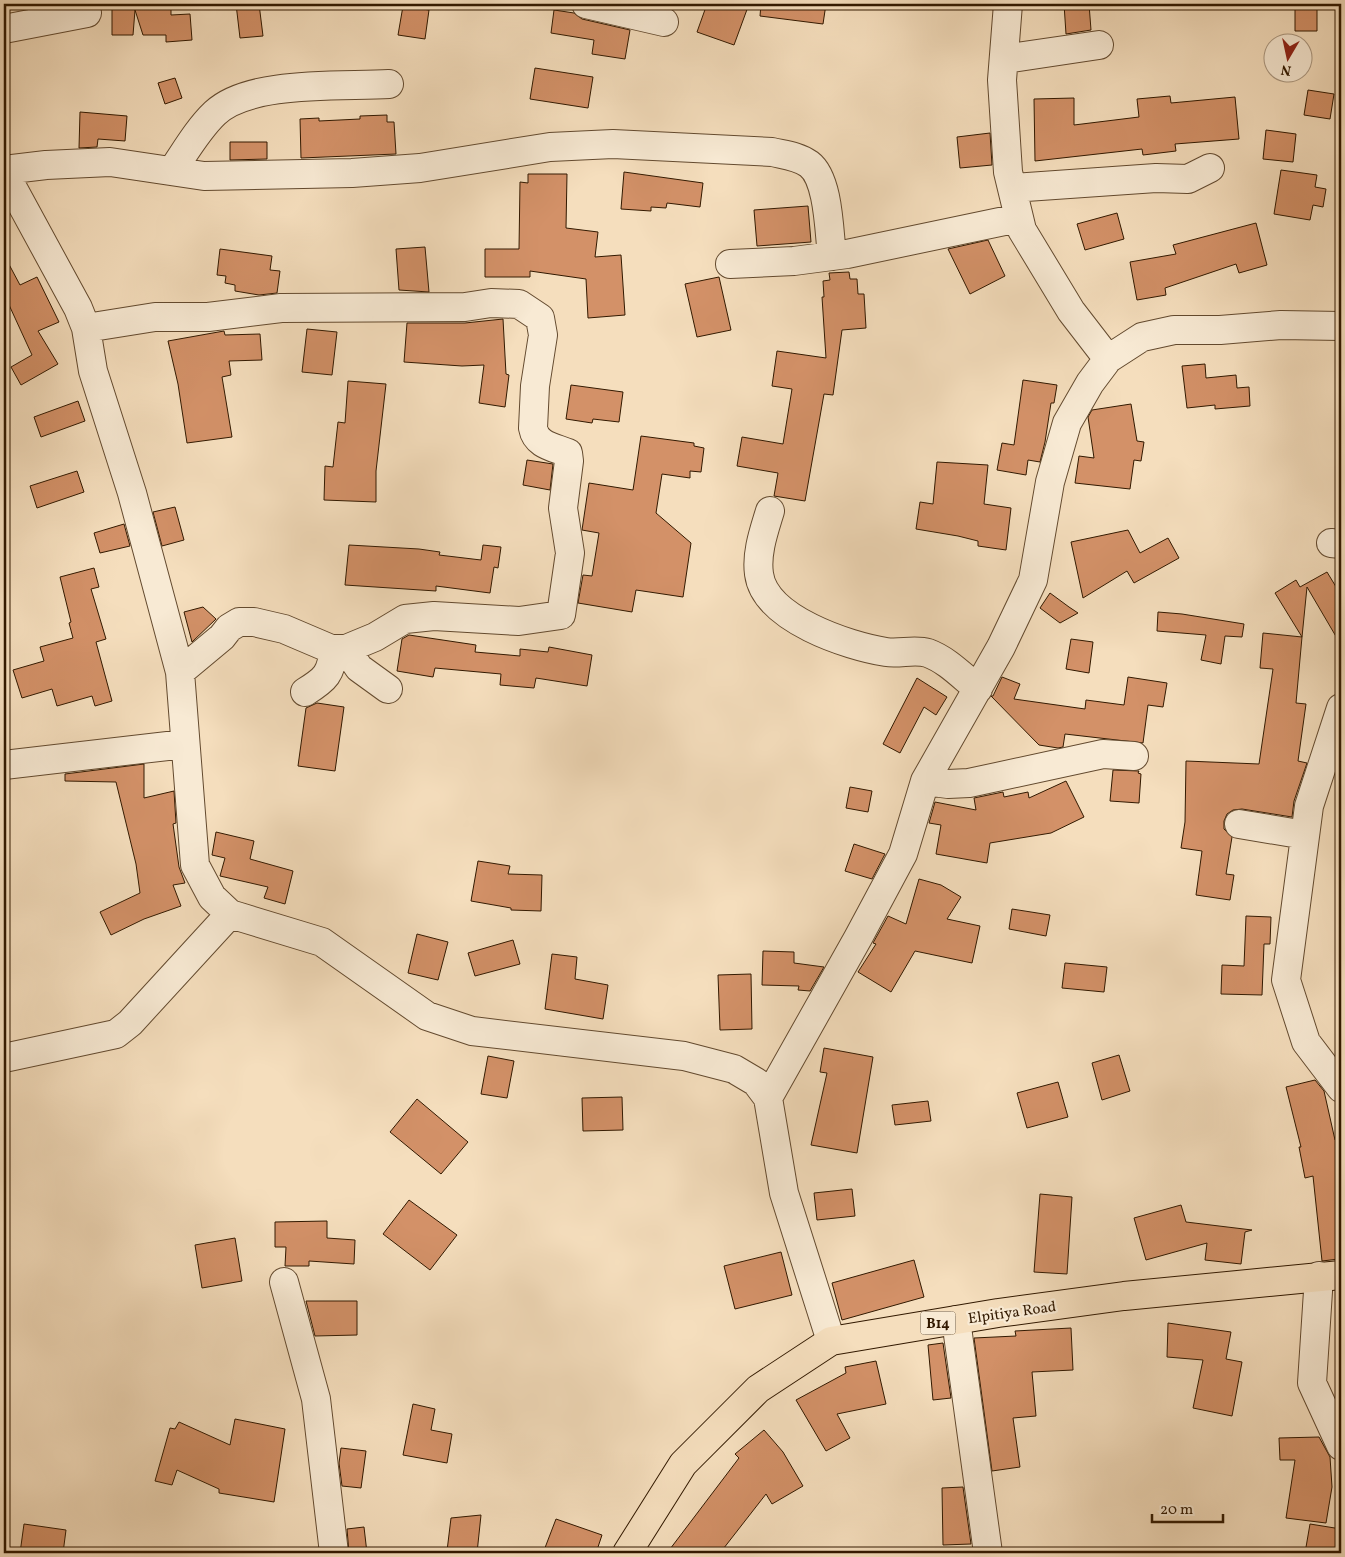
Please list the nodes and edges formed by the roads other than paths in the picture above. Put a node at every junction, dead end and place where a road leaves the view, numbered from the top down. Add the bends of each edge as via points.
1 (586, 4) edge
2 (1008, 4) edge
3 (87, 13) dead end
4 (664, 22) dead end
5 (4, 29) edge
6 (1099, 45) dead end
7 (1004, 59) junction
8 (389, 84) dead end
9 (1210, 168) dead end
10 (4, 171) edge
11 (172, 171) junction
12 (1012, 188) junction
13 (1019, 218) junction
14 (832, 256) junction
15 (730, 264) dead end
16 (1341, 326) edge
17 (86, 328) junction
18 (1108, 359) junction
19 (770, 511) dead end
20 (340, 649) junction
21 (180, 672) junction
22 (388, 689) dead end
23 (978, 689) junction
24 (305, 692) dead end
25 (1341, 708) edge
26 (185, 744) junction
27 (1336, 744) edge
28 (1134, 756) dead end
29 (4, 765) edge
30 (925, 781) junction
31 (1239, 824) dead end
32 (1305, 835) junction
33 (230, 914) junction
34 (4, 1058) edge
35 (1341, 1088) edge
36 (768, 1098) junction
37 (1330, 1275) edge
38 (284, 1282) dead end
39 (956, 1320) junction
40 (831, 1341) junction
41 (1341, 1446) edge
42 (334, 1553) edge
43 (627, 1553) edge
44 (988, 1553) edge

1 - 4 street
2 - 7 street
3 - 5 street
6 - 7 street
7 - 12 street via 1003,98
8 - 11 street via 250,93 230,102 215,114
9 - 12 street via 1188,179 1156,178
10 - 11 street via 110,162
10 - 17 street
11 - 14 street via 204,176 352,173 420,168 550,147 614,144 772,152 796,157 816,171 822,185
12 - 13 street
13 - 14 street
13 - 18 street via 1022,230 1071,311
14 - 15 street
16 - 18 street via 1174,330 1142,337
17 - 20 street via 155,317 208,316 281,308 465,307 491,303 519,304 540,318 543,335 535,386 534,435 543,444 568,453 569,461 563,508 570,553 561,615 519,621 434,616 405,620 375,637
17 - 21 street via 93,371 132,494
18 - 23 street via 1067,423 1050,482 1033,580
19 - 23 street via 758,563 759,577 764,591 784,611 839,640 888,652 926,652 938,657
20 - 21 street via 284,629 238,622
20 - 22 street
20 - 24 street via 322,682
21 - 26 street
23 - 30 street
25 - 27 street
26 - 29 street
26 - 33 street via 195,865 212,896
27 - 32 street via 1308,806
28 - 30 street via 1102,754 969,783
30 - 36 street via 904,854
31 - 32 street
32 - 35 street via 1286,980 1306,1042
33 - 34 street via 130,1023 116,1034
33 - 36 street via 322,942 428,1016 472,1031 684,1056 734,1069 756,1082
36 - 40 street via 784,1193
37 - 39 main road, Elpitiya Road / B14 via 1124,1296
37 - 41 street via 1312,1383
38 - 42 street via 316,1399
39 - 40 main road, Elpitiya Road / B14
39 - 44 street
40 - 43 main road, Elpitiya Road / B14 via 758,1389 683,1464

